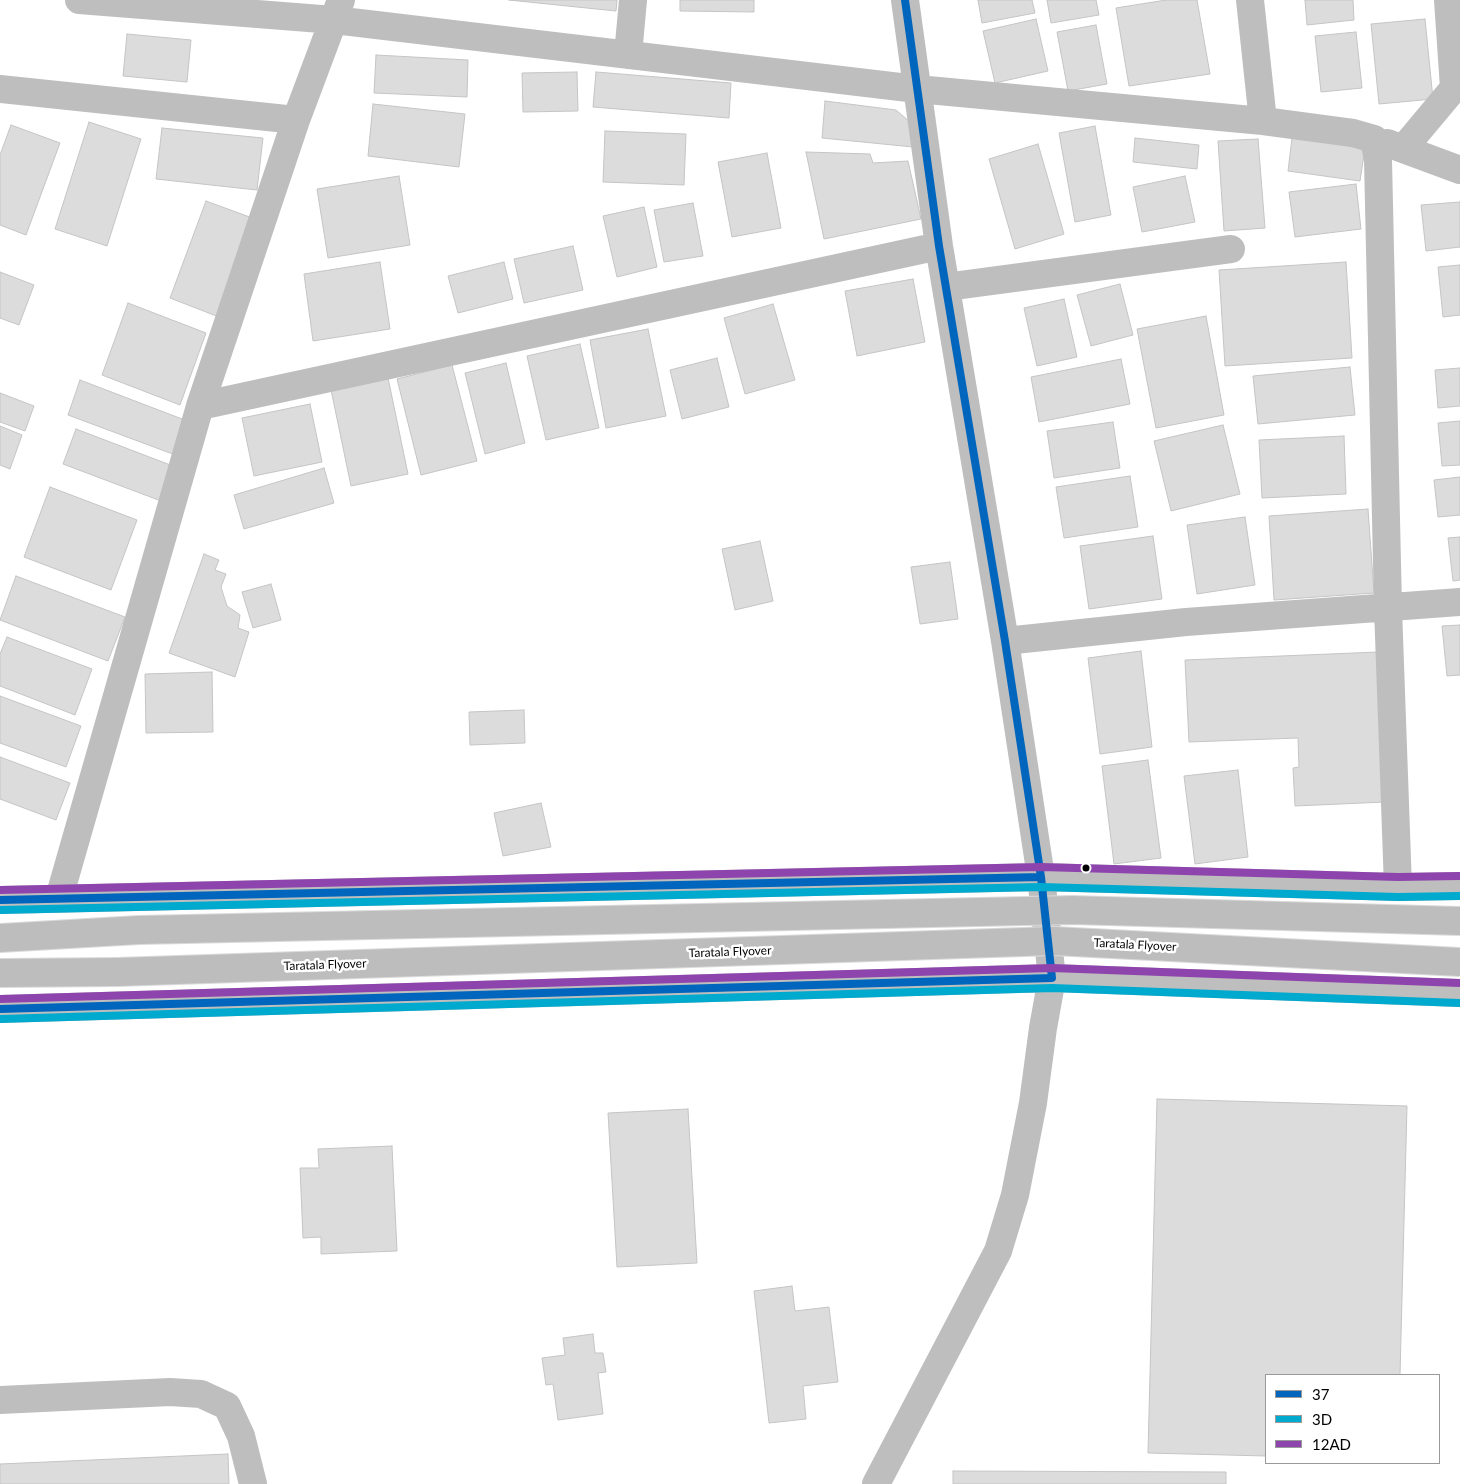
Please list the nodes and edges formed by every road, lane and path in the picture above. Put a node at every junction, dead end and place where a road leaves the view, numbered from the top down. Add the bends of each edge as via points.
1 (79, 0) edge
2 (633, 0) edge
3 (905, 0) edge
4 (1250, 0) edge
5 (1448, 0) edge
6 (337, 10) edge
7 (628, 55) junction
8 (0, 89) edge
9 (917, 89) junction
10 (296, 120) junction
11 (1263, 121) junction
12 (1374, 139) junction
13 (1403, 149) junction
14 (1460, 170) edge
15 (939, 246) junction
16 (1230, 249) dead end
17 (946, 287) junction
18 (200, 406) junction
19 (1460, 602) edge
20 (1388, 608) junction
21 (1004, 642) junction
22 (1041, 877) junction
23 (1460, 886) edge
24 (1398, 887) junction
25 (59, 898) junction
26 (0, 900) edge
27 (1460, 921) edge
28 (0, 938) edge
29 (1460, 962) edge
30 (0, 973) edge
31 (1052, 978) junction
32 (1460, 993) edge
33 (0, 1009) edge
34 (0, 1400) edge
35 (253, 1484) edge
36 (876, 1484) edge

1 - 6 street
2 - 7 street
3 - 9 street
4 - 11 street
5 - 13 street via 1454,88
6 - 7 street
6 - 10 street
7 - 9 street
8 - 10 street
9 - 11 street
9 - 15 street
10 - 18 street
11 - 12 street via 1353,132
12 - 13 street
12 - 20 street via 1378,160
13 - 14 street
15 - 17 street
15 - 18 street
16 - 17 street
17 - 21 street
18 - 25 street
19 - 20 street
20 - 21 street via 1186,622
20 - 24 street
21 - 22 street
22 - 24 street
22 - 25 street
22 - 31 street
23 - 24 street
25 - 26 street
27 - 28 highway, bridge via 1072,910 139,930
29 - 30 highway, Taratala Flyover, bridge via 1054,941 117,972
31 - 32 street
31 - 33 street
31 - 36 street via 1016,1195 998,1250
34 - 35 street via 170,1392 201,1394 227,1406 241,1436

